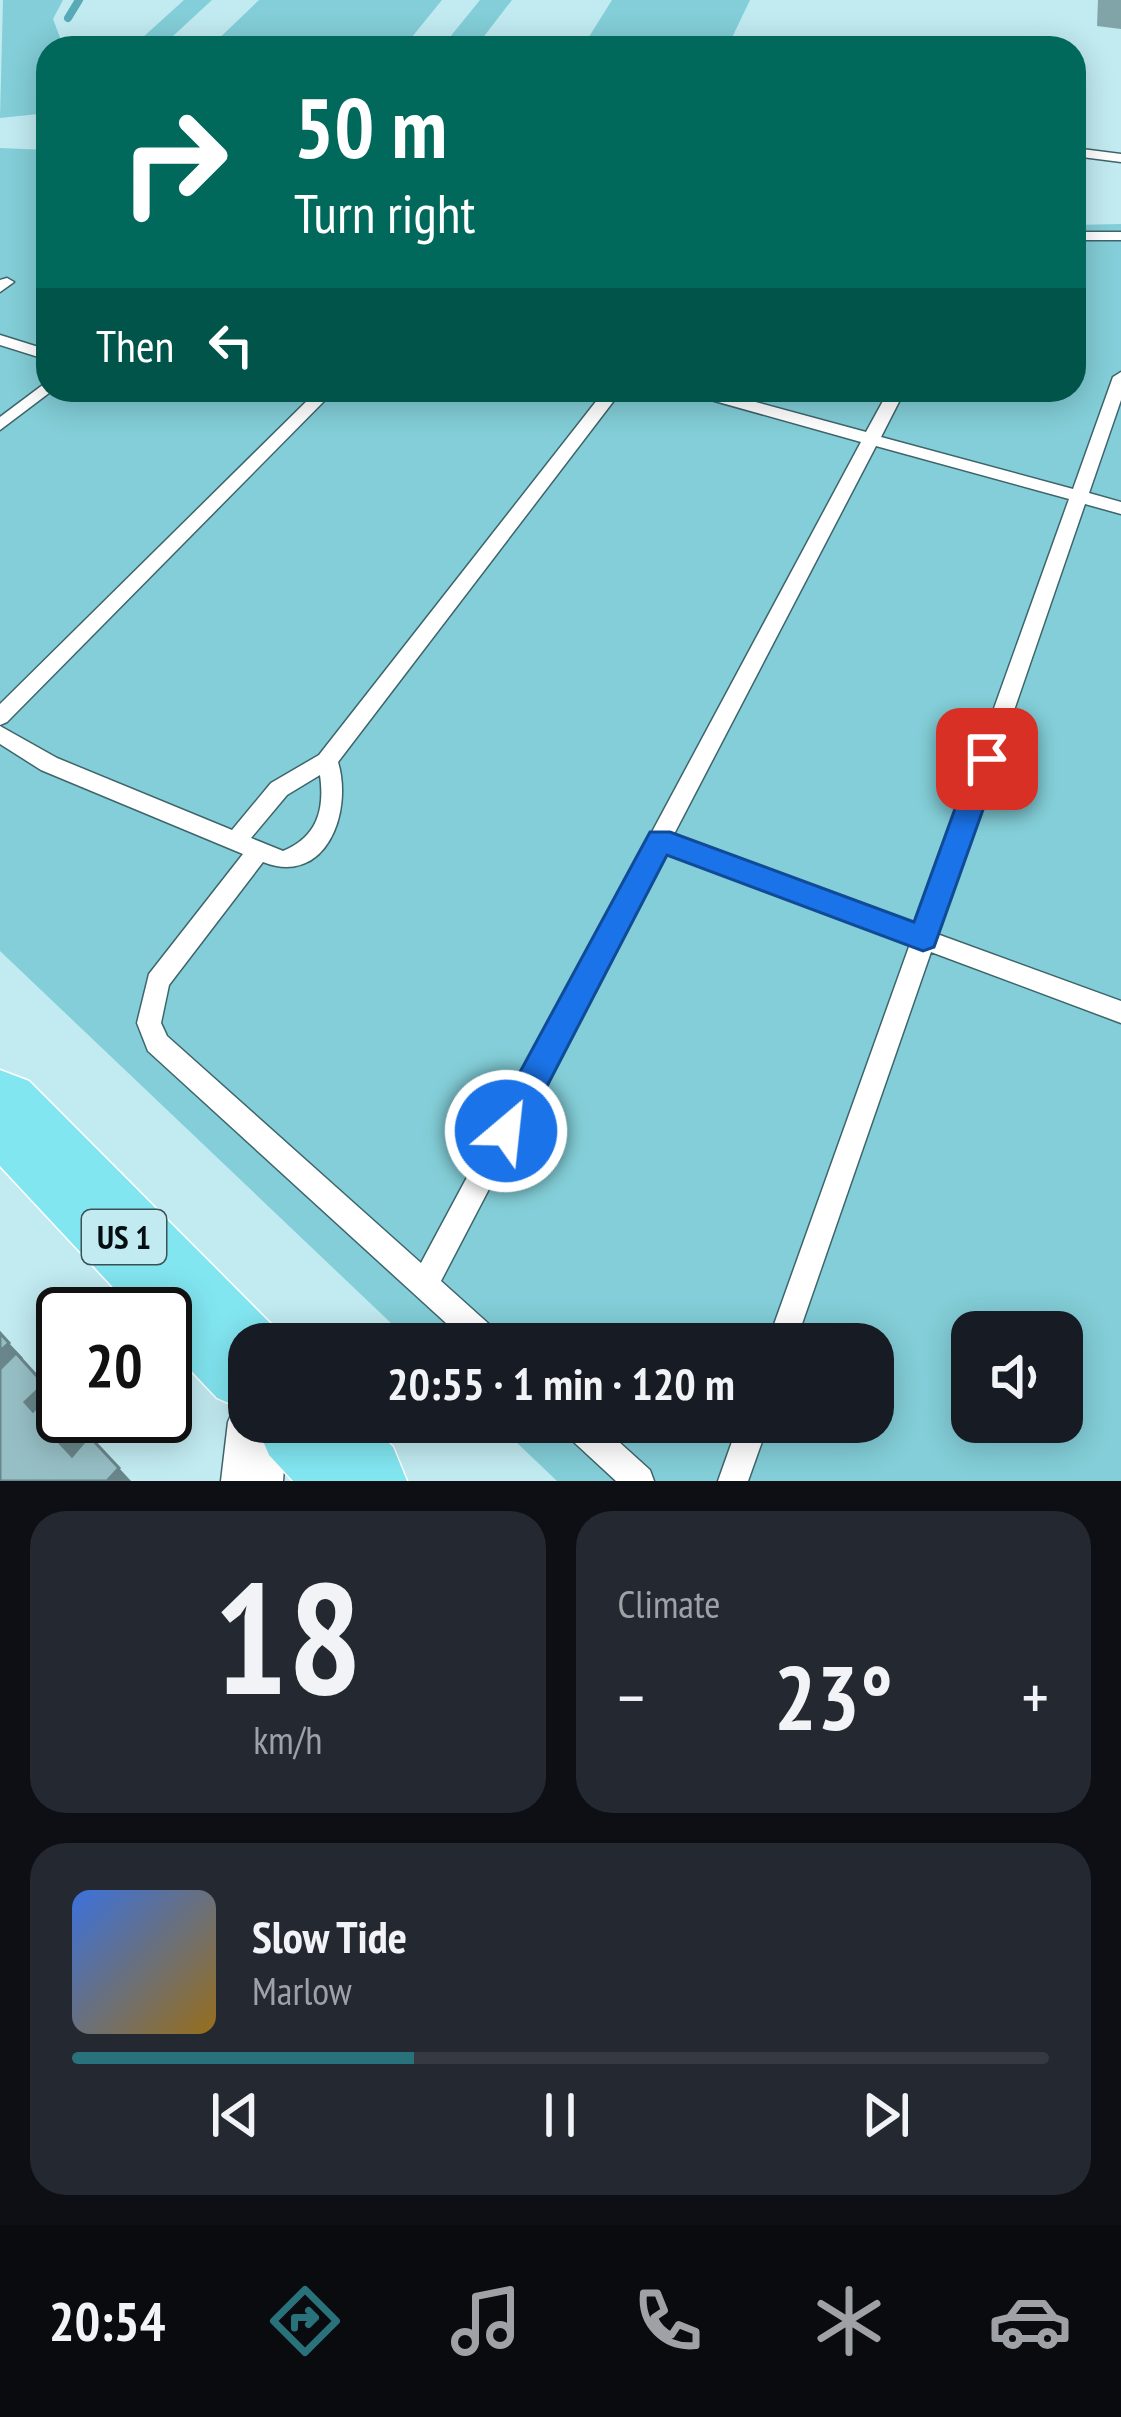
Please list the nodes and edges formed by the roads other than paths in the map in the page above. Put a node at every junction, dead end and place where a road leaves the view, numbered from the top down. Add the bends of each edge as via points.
1 (1086, 154) edge
2 (1121, 158) edge
3 (1086, 236) edge
4 (1121, 236) edge
5 (0, 340) edge
6 (36, 351) edge
7 (1121, 376) edge
8 (36, 396) edge
9 (315, 402) edge
10 (605, 402) edge
11 (736, 402) edge
12 (891, 402) edge
13 (0, 425) edge
14 (872, 439) junction
15 (1079, 496) junction
16 (1121, 508) edge
17 (0, 717) edge
18 (0, 734) edge
19 (327, 761) junction
20 (660, 841) junction
21 (246, 847) junction
22 (923, 938) junction
23 (1121, 1012) edge
24 (0, 1108) edge
25 (425, 1283) junction
26 (468, 1323) edge
27 (788, 1323) edge
28 (228, 1344) edge
29 (256, 1443) edge
30 (322, 1443) edge
31 (598, 1443) edge
32 (747, 1443) edge
33 (252, 1481) edge
34 (359, 1481) edge
35 (639, 1481) edge
36 (733, 1481) edge

1 - 2 lane
3 - 4 lane
5 - 6 lane
7 - 15 lane
8 - 13 lane
9 - 17 lane
10 - 19 lane
11 - 14 lane
12 - 14 lane
14 - 15 lane
14 - 20 lane
15 - 16 lane
15 - 22 lane
18 - 21 lane via 50,764
19 - 21 lane via 279,789
19 - 21 lane via 334,809 316,844 284,860
20 - 22 lane
20 - 25 lane
21 - 25 lane via 158,981 149,1023 186,1070
22 - 23 lane
22 - 27 lane
24 - 28 main road, US 1
25 - 26 lane
29 - 33 street
30 - 34 main road
31 - 35 lane
32 - 36 lane

